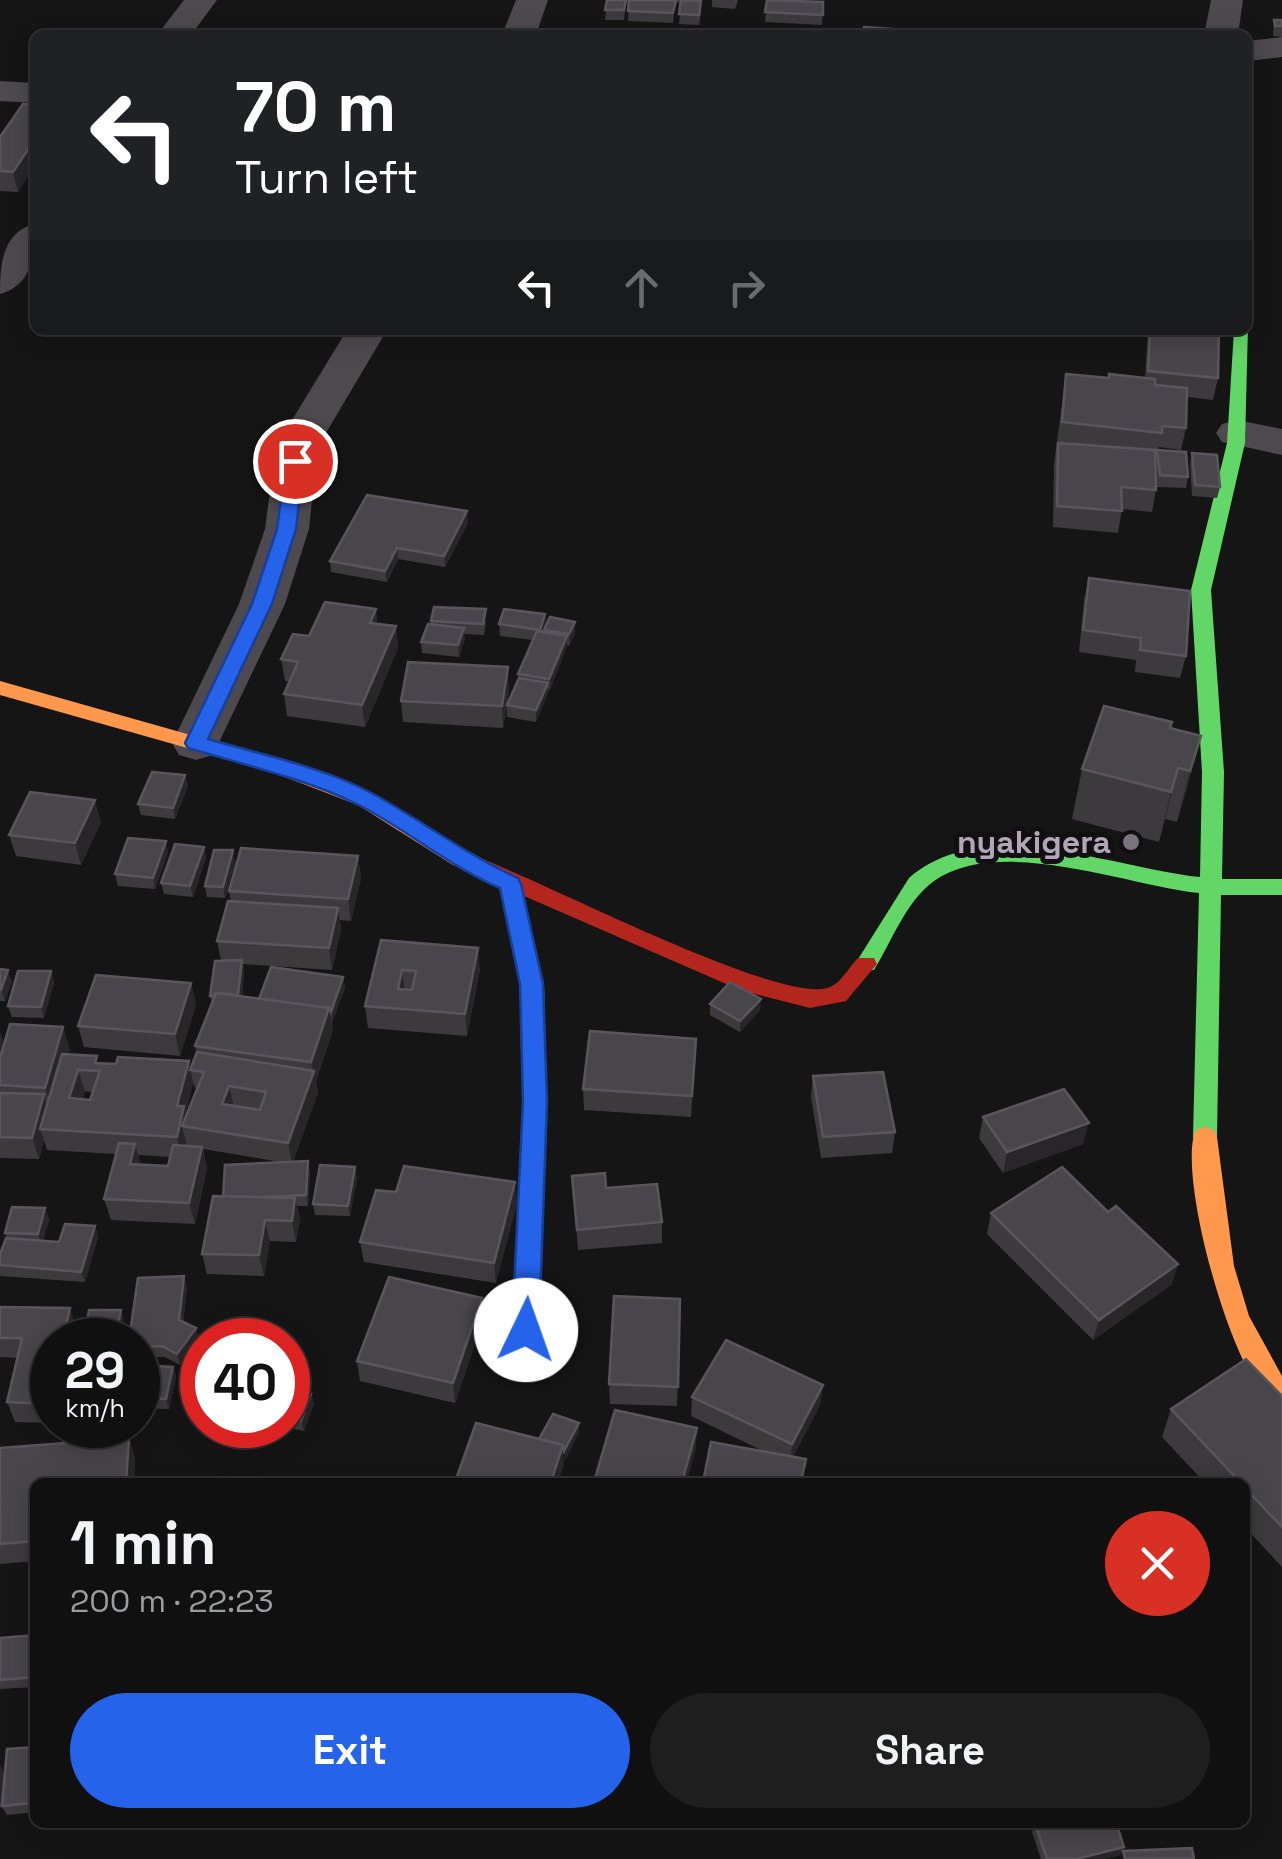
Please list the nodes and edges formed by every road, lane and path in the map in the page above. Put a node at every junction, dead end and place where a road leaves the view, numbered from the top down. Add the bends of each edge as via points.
1 (201, 0) edge
2 (532, 0) edge
3 (1227, 0) edge
4 (178, 30) edge
5 (521, 30) edge
6 (1222, 30) edge
7 (1282, 48) edge
8 (1252, 51) edge
9 (0, 90) edge
10 (30, 93) edge
11 (30, 242) edge
12 (0, 282) edge
13 (363, 335) edge
14 (1242, 335) edge
15 (1237, 433) junction
16 (1282, 442) edge
17 (0, 688) edge
18 (196, 743) junction
19 (510, 884) junction
20 (1210, 887) junction
21 (1282, 887) edge
22 (524, 1363) dead end
23 (1282, 1400) edge

1 - 4 street
2 - 5 street
3 - 6 street
7 - 8 street
9 - 10 street
11 - 12 street
13 - 18 street via 302,438 287,529 262,604
14 - 15 street
15 - 16 street
15 - 20 street via 1201,587 1212,743
17 - 18 street
18 - 19 street via 366,800
19 - 20 street via 748,984 810,999 849,987 926,875 954,860 1060,862
19 - 22 street via 532,1004 535,1102
20 - 21 street
20 - 23 street via 1204,1075 1212,1212 1232,1304

